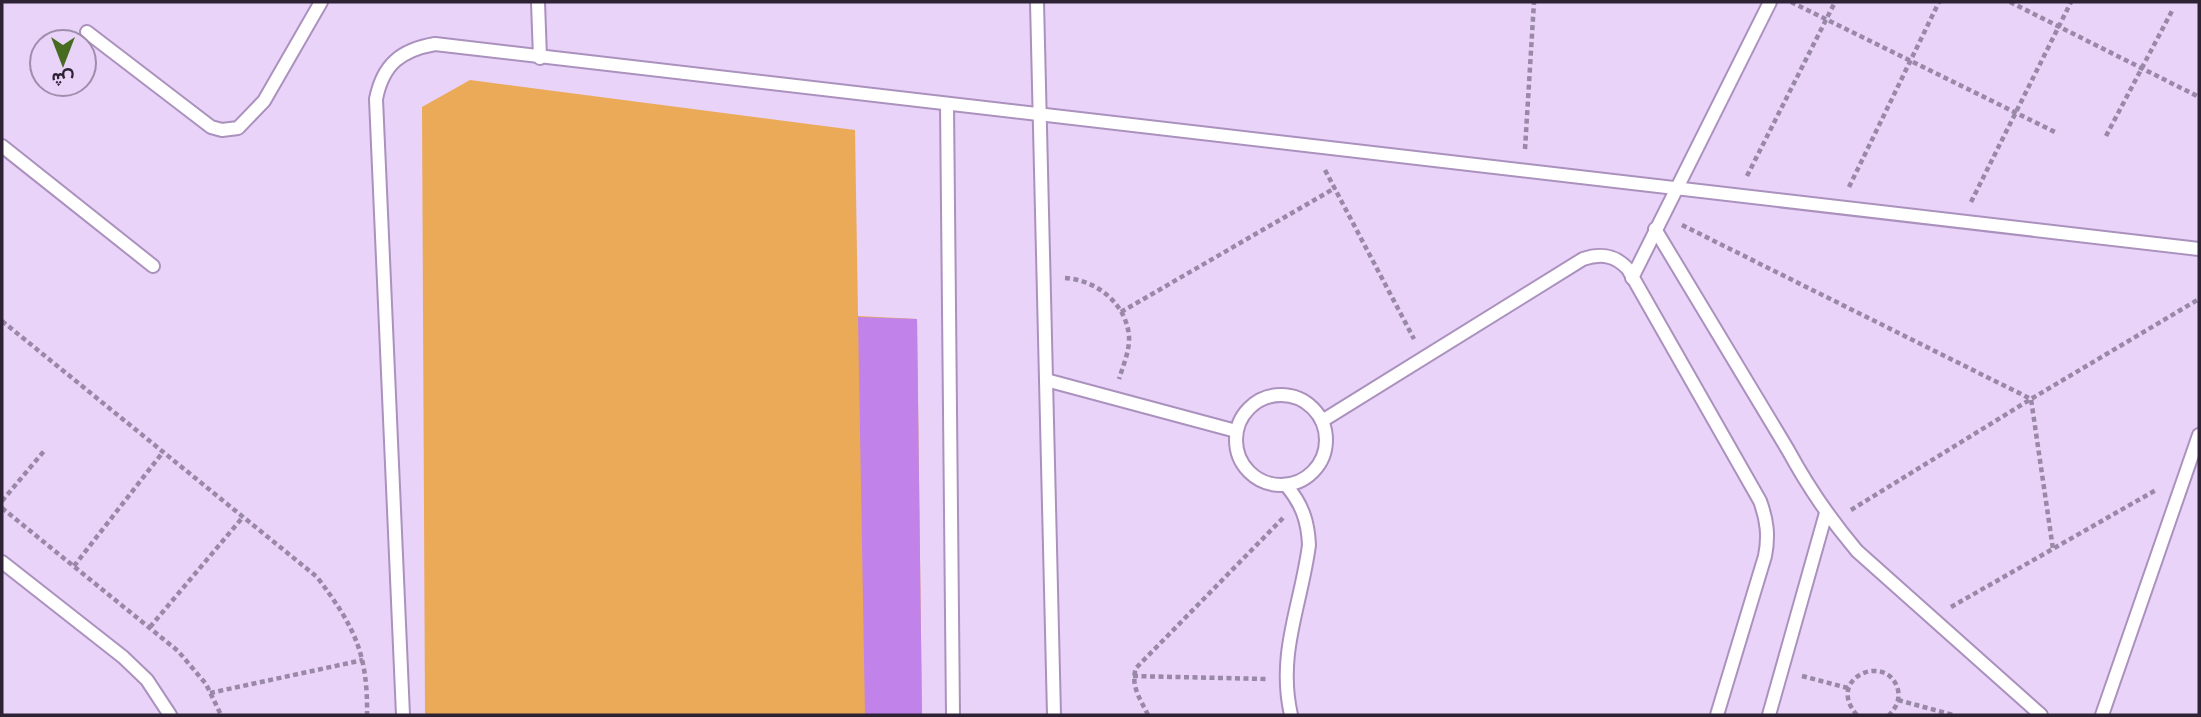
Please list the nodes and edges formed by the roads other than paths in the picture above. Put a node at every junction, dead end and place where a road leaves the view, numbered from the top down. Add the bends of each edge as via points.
1 (321, 2) edge
2 (538, 2) edge
3 (1037, 2) edge
4 (1770, 2) edge
5 (98, 40) edge
6 (540, 58) junction
7 (947, 104) junction
8 (1040, 114) junction
9 (2, 146) edge
10 (1677, 188) junction
11 (1655, 229) junction
12 (2199, 249) edge
13 (153, 266) dead end
14 (1632, 278) junction
15 (1046, 380) junction
16 (1322, 421) junction
17 (1236, 431) junction
18 (2199, 435) edge
19 (1286, 485) junction
20 (1829, 517) junction
21 (2, 562) edge
22 (170, 715) edge
23 (403, 715) edge
24 (953, 715) edge
25 (1054, 715) edge
26 (1291, 715) edge
27 (1717, 715) edge
28 (1769, 715) edge
29 (2041, 715) edge
30 (2102, 715) edge

1 - 5 lane via 264,101 237,128 211,127
2 - 6 lane
3 - 8 lane
4 - 10 lane
6 - 7 lane
6 - 23 lane via 436,44 419,47 392,64 376,99
7 - 8 lane
7 - 24 lane
8 - 10 lane
8 - 15 lane
9 - 13 lane
10 - 11 lane
10 - 12 lane
11 - 14 lane
11 - 20 lane
14 - 16 lane via 1614,258 1604,255 1583,260
14 - 27 lane via 1760,501 1767,527 1765,556
15 - 17 lane
15 - 25 lane
16 - 17 lane via 1303,400 1275,395 1250,407
16 - 19 lane via 1326,441 1321,462 1300,481
17 - 19 lane via 1240,459 1248,471 1266,482
18 - 30 lane
19 - 26 lane via 1299,502 1309,545 1289,640 1285,680
20 - 28 lane
20 - 29 lane via 1857,551
21 - 22 lane via 123,657

